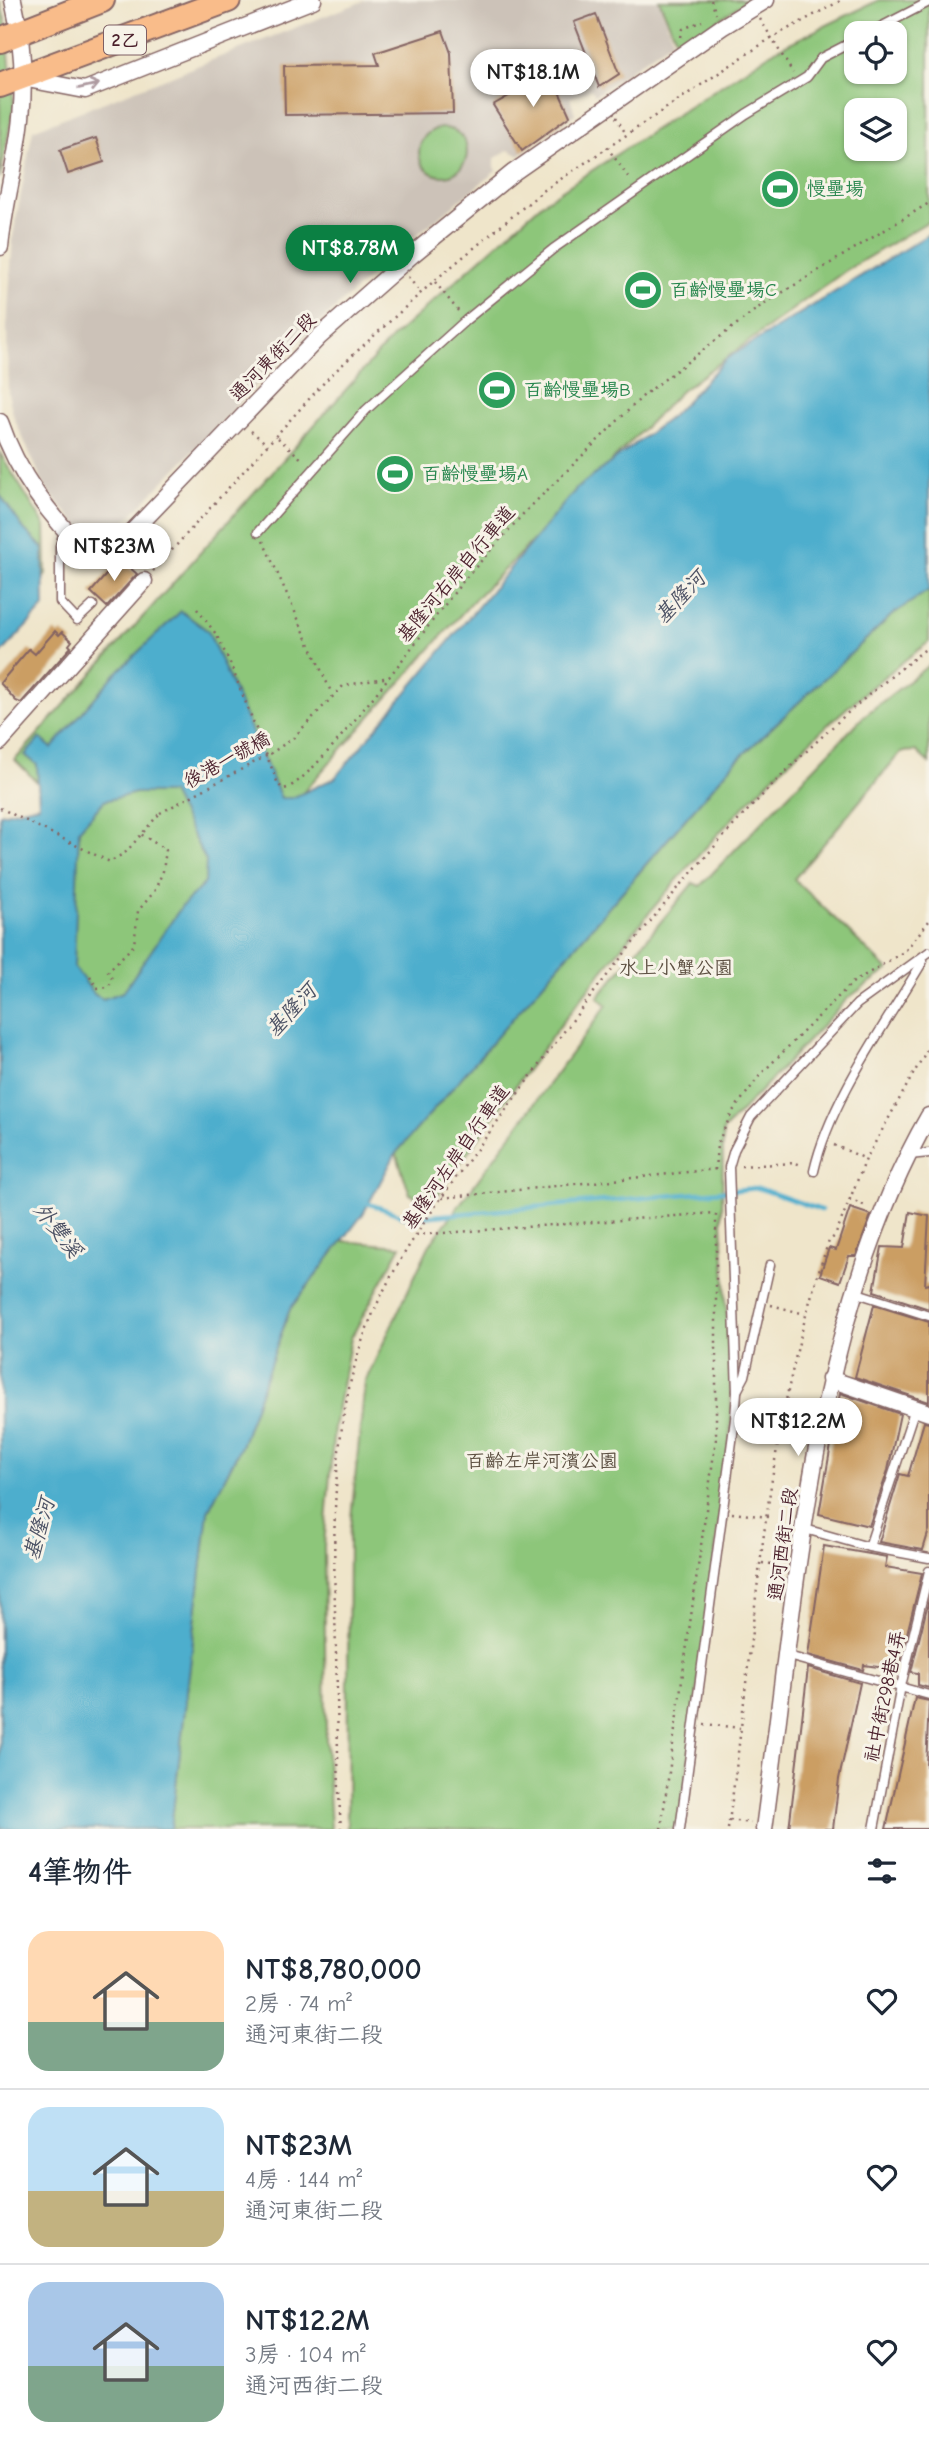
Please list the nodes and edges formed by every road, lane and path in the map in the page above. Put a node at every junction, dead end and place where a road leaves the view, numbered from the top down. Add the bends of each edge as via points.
1 (13, 0) edge
2 (102, 0) edge
3 (228, 0) edge
4 (313, 0) edge
5 (766, 0) edge
6 (842, 0) edge
7 (929, 2) edge
8 (892, 21) edge
9 (10, 36) edge
10 (771, 38) junction
11 (844, 46) edge
12 (11, 82) edge
13 (798, 82) junction
14 (607, 147) junction
15 (637, 189) junction
16 (929, 202) edge
17 (0, 247) edge
18 (434, 281) junction
19 (466, 320) junction
20 (254, 405) junction
21 (0, 422) edge
22 (277, 437) junction
23 (268, 445) junction
24 (312, 468) junction
25 (64, 531) junction
26 (258, 532) joint
27 (144, 581) joint
28 (93, 605) dead end
29 (197, 608) dead end
30 (929, 646) edge
31 (389, 677) junction
32 (333, 695) junction
33 (0, 742) edge
34 (0, 808) edge
35 (139, 833) junction
36 (929, 920) edge
37 (927, 955) edge
38 (90, 976) dead end
39 (929, 1046) edge
40 (929, 1116) edge
41 (821, 1140) junction
42 (929, 1153) edge
43 (906, 1156) junction
44 (866, 1159) junction
45 (729, 1167) junction
46 (715, 1170) junction
47 (814, 1171) joint
48 (442, 1198) junction
49 (849, 1199) junction
50 (871, 1208) dead end
51 (416, 1235) junction
52 (770, 1265) dead end
53 (854, 1292) junction
54 (761, 1303) junction
55 (806, 1314) junction
56 (929, 1316) edge
57 (830, 1379) junction
58 (737, 1392) junction
59 (922, 1411) edge
60 (722, 1512) junction
61 (769, 1517) junction
62 (805, 1528) junction
63 (869, 1547) junction
64 (929, 1558) edge
65 (929, 1571) edge
66 (788, 1656) junction
67 (901, 1686) junction
68 (929, 1695) edge
69 (694, 1723) junction
70 (741, 1728) junction
71 (730, 1820) junction
72 (341, 1829) edge
73 (661, 1829) edge
74 (680, 1829) edge
75 (728, 1829) edge
76 (755, 1829) edge
77 (764, 1829) edge
78 (874, 1829) edge

1 - 9 street
2 - 9 main road, 2乙
3 - 12 main road, 2乙
12 -> 4 street via 85,90
5 - 20 street, 通河東街二段 via 494,186 319,337
6 - 10 path
7 - 8 lane
9 - 12 street
10 - 13 path
10 - 14 path
11 - 13 lane via 821,58
12 - 17 street via 21,121
13 - 15 lane
14 - 15 path
14 - 18 path via 543,191
15 - 19 lane
16 - 31 path, 基隆河右岸自行車道 via 762,305 644,395 524,513 464,580
18 - 19 path
18 - 22 path via 330,376
19 - 24 lane via 366,411
20 - 23 path via 265,415 251,431
20 - 25 street, 通河東街二段 via 112,553 99,558 89,555
21 - 25 street, 通河東街二段 via 10,452
22 - 23 path
22 - 24 path
23 - 27 path
24 - 26 lane
25 - 28 lane via 60,602 77,620
26 - 32 path
27 - 33 street
29 - 31 path, 基隆河右岸自行車道 via 220,644 284,789 290,789 317,764
30 - 48 path, 基隆河左岸自行車道 via 825,733 696,868 597,987
31 - 32 path via 343,686
32 - 35 path, 後港一號橋, bridge via 293,738 160,813
34 - 35 path via 110,862 126,852
35 - 38 path via 166,850 163,871 138,911 134,945 108,971 109,987 97,988
36 - 46 path via 905,951 852,983 761,1074 733,1111 718,1144
37 - 41 lane
37 - 45 lane via 857,1004 816,1046 751,1117
39 - 44 path
40 - 43 street, 通河西街二段
41 - 44 path
41 - 47 lane
42 - 43 lane
43 - 53 street, 通河西街二段
44 - 49 path
45 - 46 path
45 - 47 path via 796,1163
45 - 58 lane
46 - 48 path
48 - 51 path, 基隆河左岸自行車道
49 - 50 path
49 - 55 path
51 - 72 path, 基隆河左岸自行車道 via 378,1299 356,1361 342,1424 335,1598
51 - 73 path via 716,1213 716,1439
52 - 54 lane
53 - 56 lane
53 - 57 street, 通河西街二段
54 - 55 path
54 - 58 lane via 745,1376
55 - 61 path via 790,1378
57 - 59 street
57 - 62 street, 通河西街二段
58 - 60 lane
59 - 63 lane
60 - 61 path
60 - 69 lane
61 - 70 path
62 - 63 lane
62 - 66 street, 通河西街二段
63 - 64 lane
65 - 67 lane, 社中街298巷4弄
66 - 67 lane
66 - 77 street, 通河西街二段
67 - 68 lane
67 - 78 lane, 社中街298巷4弄
69 - 70 path
69 - 74 lane
70 - 71 path
71 - 75 path
71 - 76 path via 755,1823

